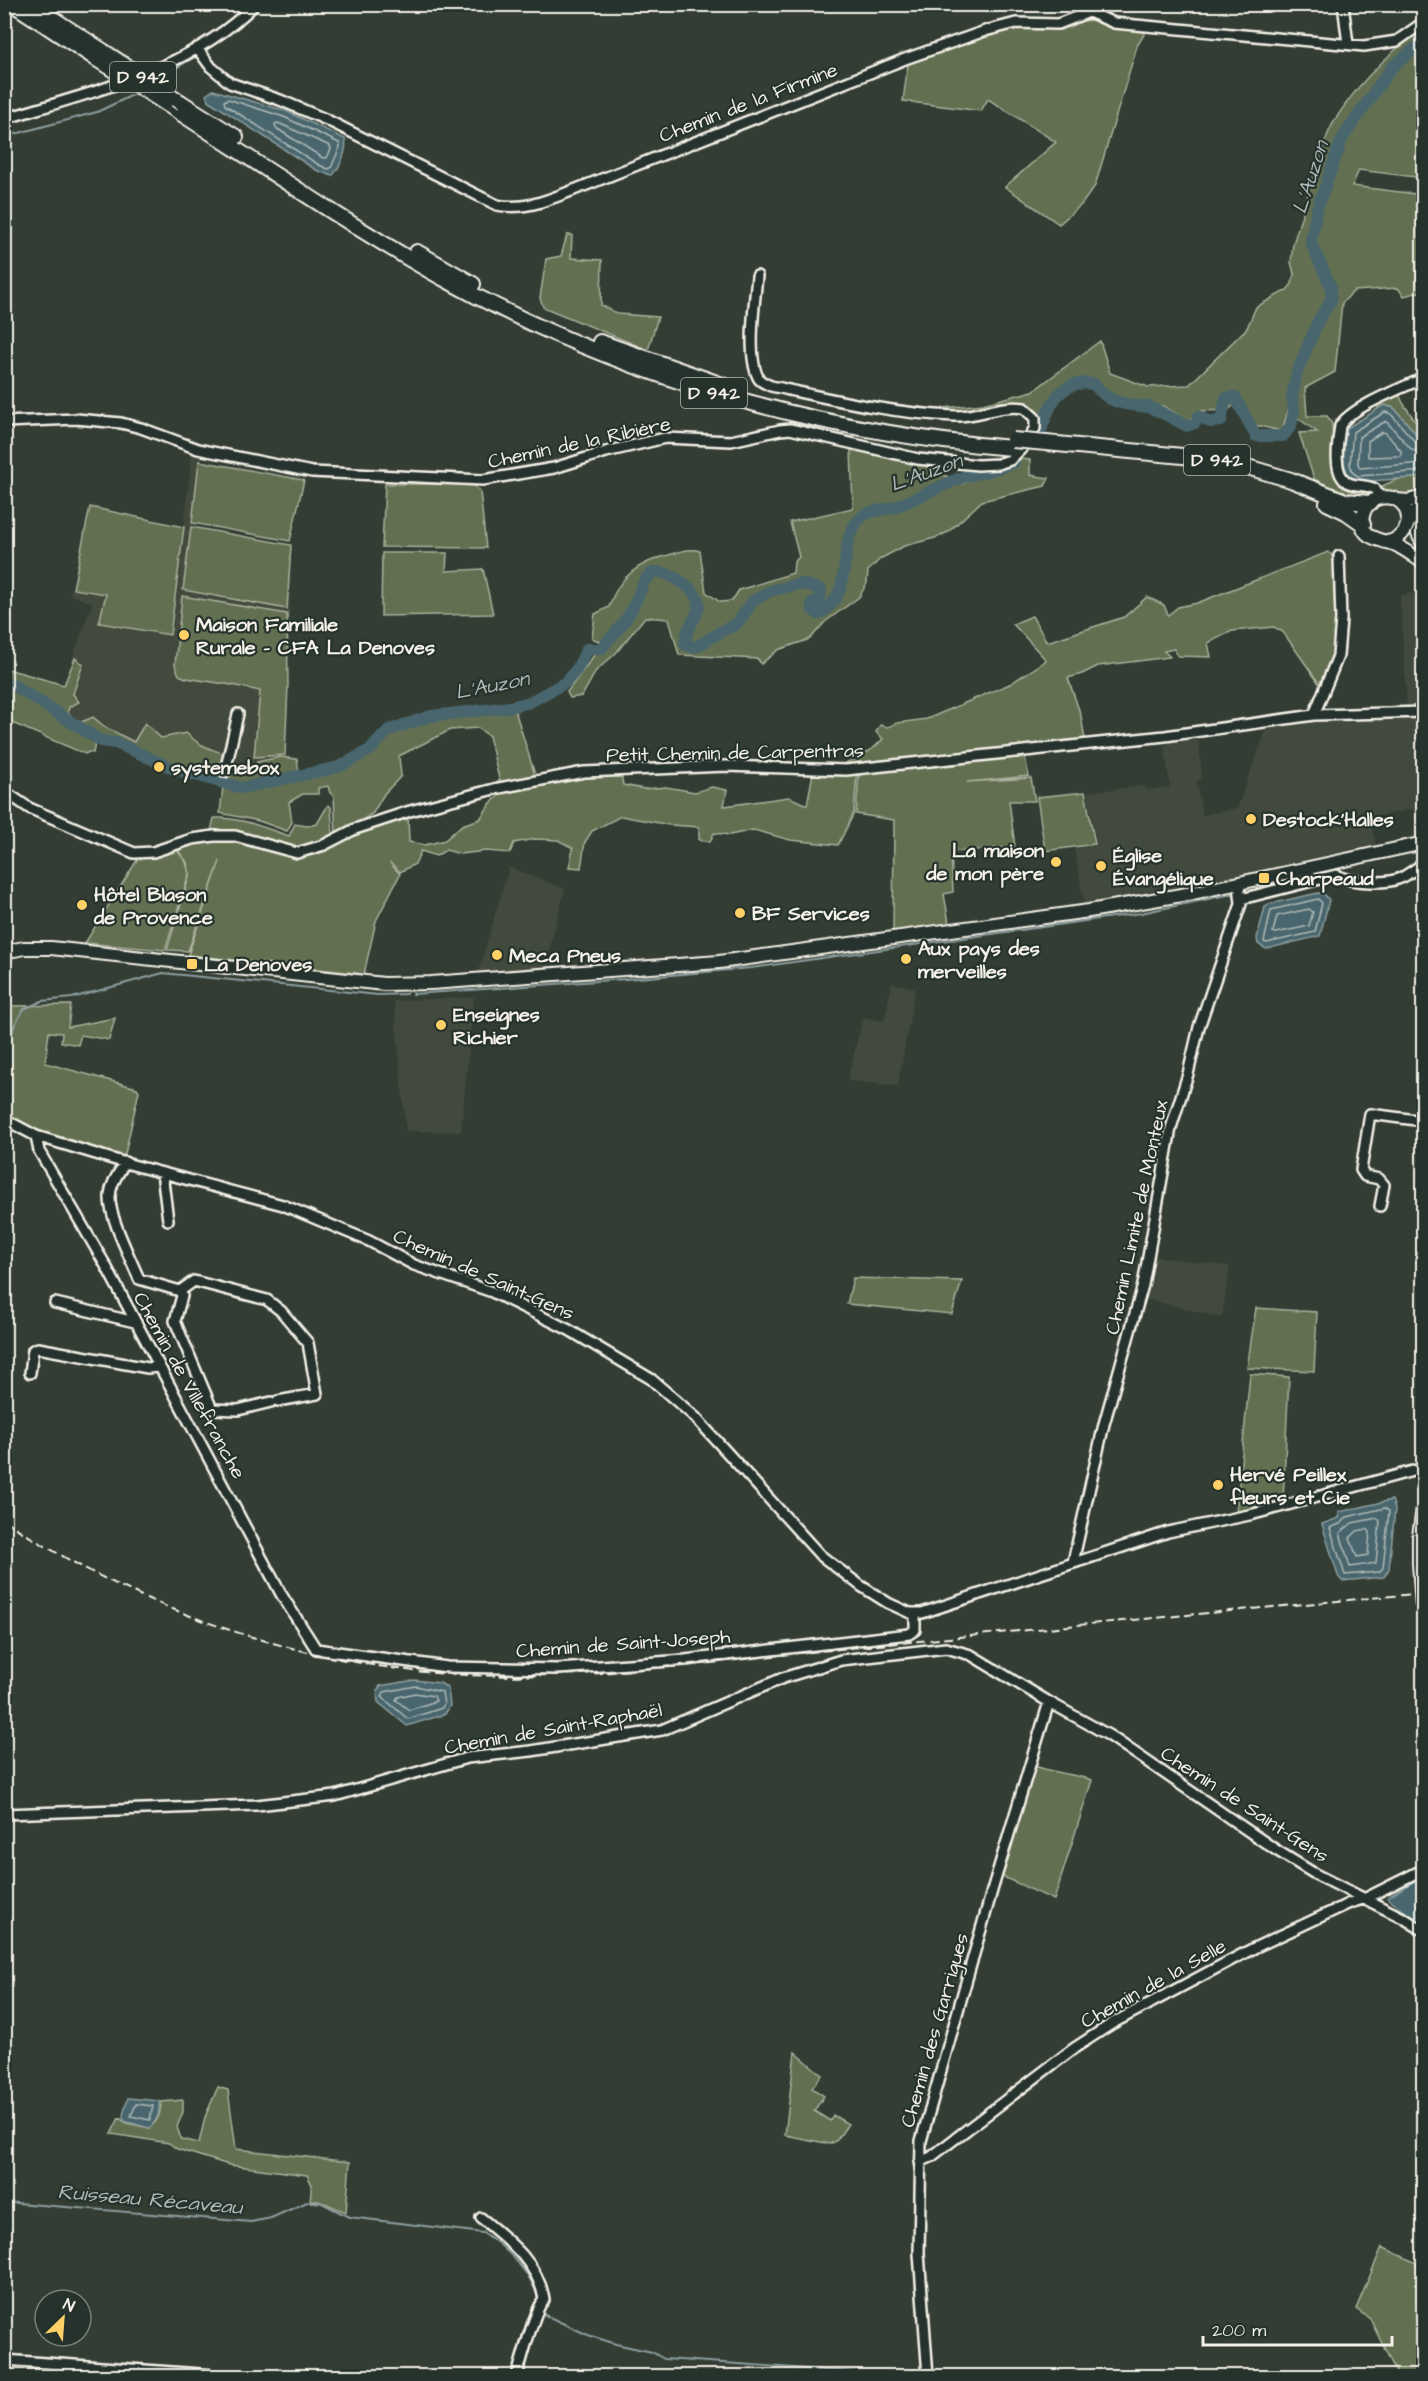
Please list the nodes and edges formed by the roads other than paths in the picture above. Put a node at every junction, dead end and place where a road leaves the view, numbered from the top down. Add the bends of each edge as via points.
1 (13, 4) edge
2 (30, 4) edge
3 (255, 4) edge
4 (1343, 4) edge
5 (1087, 8) edge
6 (1424, 22) edge
7 (1348, 44) junction
8 (197, 48) junction
9 (99, 54) junction
10 (4, 119) edge
11 (757, 276) dead end
12 (1424, 378) edge
13 (4, 422) edge
14 (1012, 444) junction
15 (1056, 448) junction
16 (1424, 497) edge
17 (1375, 500) junction
18 (1397, 500) junction
19 (1421, 512) edge
20 (1363, 524) junction
21 (1407, 526) junction
22 (1388, 542) junction
23 (1424, 546) edge
24 (1424, 553) edge
25 (1339, 556) dead end
26 (1424, 563) edge
27 (1424, 712) edge
28 (238, 714) dead end
29 (1314, 715) junction
30 (225, 772) dead end
31 (4, 790) edge
32 (1424, 843) edge
33 (1424, 863) edge
34 (1239, 883) junction
35 (1242, 896) junction
36 (4, 952) edge
37 (4, 1119) edge
38 (1424, 1121) edge
39 (36, 1136) junction
40 (125, 1162) junction
41 (162, 1173) junction
42 (1380, 1206) dead end
43 (168, 1220) dead end
44 (180, 1291) junction
45 (55, 1303) dead end
46 (135, 1322) junction
47 (158, 1367) junction
48 (30, 1373) dead end
49 (1424, 1468) edge
50 (1424, 1501) edge
51 (1073, 1562) junction
52 (1423, 1611) edge
53 (915, 1614) junction
54 (316, 1649) joint
55 (1049, 1702) junction
56 (4, 1814) edge
57 (1424, 1869) edge
58 (1366, 1898) junction
59 (1424, 1931) edge
60 (920, 2162) junction
61 (481, 2218) dead end
62 (4, 2360) edge
63 (928, 2375) edge
64 (229, 2376) edge
65 (517, 2376) edge

1 - 9 highway, D 942
2 - 9 highway, D 942
3 - 8 street
4 - 7 street
5 - 7 street, Chemin de la Firmine via 1114,22
5 - 8 street, Chemin de la Firmine via 1058,24 1000,26 905,59 579,188 518,208 497,205 320,117 230,83
6 - 7 street, Chemin de la Firmine via 1397,40 1364,46
8 - 10 street via 115,84
9 - 14 highway, D 942, bridge via 441,266 582,335 713,383 807,408 902,428
9 - 14 highway, D 942, bridge via 165,103 436,274 518,316 628,364 809,418 901,436
11 - 13 street, Chemin de la Ribière via 751,343 759,378 764,383 831,398 957,416 1015,406 1035,418 1032,434 1010,460 998,464 918,459 790,429 731,441 664,438 554,468 483,480 312,472 198,449 121,423 76,418
12 - 17 street via 1377,398 1340,426 1341,476 1352,484 1375,489
14 - 15 highway, D 942
15 - 17 highway, D 942 via 1234,463 1345,501
15 - 20 highway, D 942 via 1233,472 1335,506
16 - 18 main road
17 - 18 main road
17 - 20 main road via 1363,514
18 - 21 main road via 1408,514
19 - 21 main road
19 - 23 main road via 1418,534
20 - 22 main road via 1375,540
21 - 22 main road via 1397,540
21 - 24 main road via 1414,543
22 - 26 main road
25 - 29 street via 1338,656
27 - 29 street, Petit Chemin de Carpentras
28 - 30 street
29 - 31 street, Petit Chemin de Carpentras via 1165,736 846,770 726,766 584,772 494,789 410,811 297,853 235,836 192,839 153,852 134,853 29,808
32 - 34 main road
33 - 35 street via 1400,878 1361,882 1336,875
34 - 35 street, Chemin Limite de Monteux
34 - 36 main road via 1089,911 719,962 431,983 357,982 51,948
35 - 51 street, Chemin Limite de Monteux via 1171,1128 1145,1276 1104,1424
37 - 39 street, Chemin de Saint-Gens
38 - 42 street via 1370,1114 1361,1170 1384,1185
39 - 40 street, Chemin de Saint-Gens
39 - 46 street, Chemin de Villefranche via 39,1151
40 - 41 street, Chemin de Saint-Gens
40 - 44 street via 112,1184 110,1198 139,1279
41 - 43 street
41 - 53 street, Chemin de Saint-Gens via 283,1205 369,1241 414,1265 492,1292 604,1349 651,1379 695,1417 820,1555 870,1592
44 - 44 street via 175,1321 212,1409 238,1410 317,1395 308,1343 267,1300 194,1281
45 - 46 street
46 - 47 street, Chemin de Villefranche
47 - 48 street via 38,1348 33,1350
47 - 54 street, Chemin de Villefranche via 281,1594
49 - 51 street via 1254,1514 1168,1532
50 - 52 main road, bridge via 1419,1536
51 - 53 street
53 - 54 street, Chemin de Saint-Joseph via 915,1630 909,1634 685,1660 558,1669 456,1668
55 - 56 street, Chemin de Saint-Raphaël via 964,1653 946,1648 917,1651 841,1660 783,1678 663,1730 467,1758 335,1796 257,1804
55 - 58 street, Chemin de Saint-Gens via 1110,1736 1276,1850
55 - 60 street, Chemin des Garrigues via 921,2141
57 - 58 street, Chemin de la Selle
58 - 59 street, Chemin de Saint-Gens
58 - 60 street, Chemin de la Selle via 1254,1948 1113,2023
60 - 63 street, Chemin des Garrigues via 919,2253
61 - 65 street via 526,2259 543,2291 544,2300
62 - 64 street

